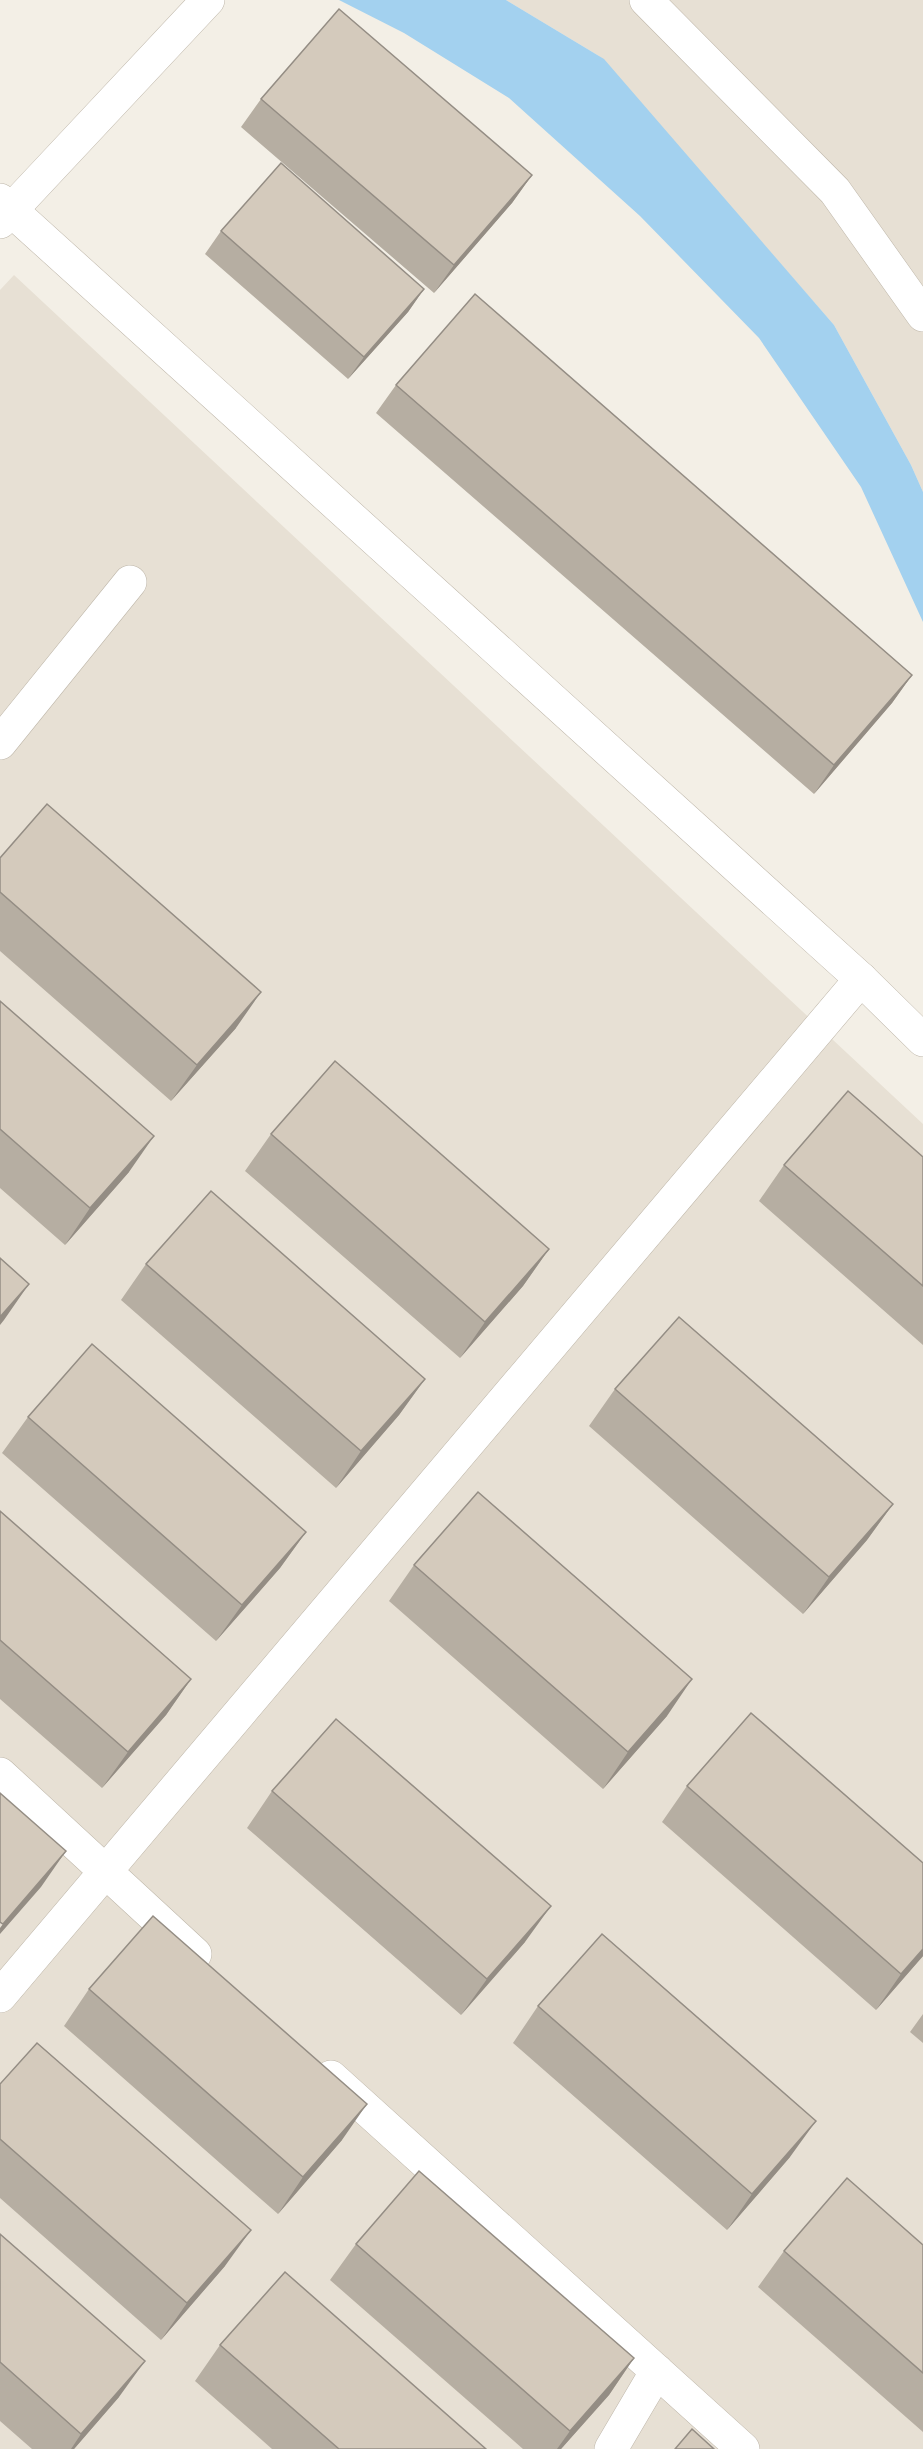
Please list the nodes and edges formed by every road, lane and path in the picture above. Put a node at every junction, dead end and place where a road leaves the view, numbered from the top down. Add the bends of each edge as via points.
1 (208, 0) edge
2 (646, 0) edge
3 (4, 211) edge
4 (923, 315) edge
5 (130, 582) dead end
6 (0, 743) edge
7 (861, 979) junction
8 (923, 1040) edge
9 (0, 1774) edge
10 (104, 1872) junction
11 (219, 1975) edge
12 (0, 1996) edge
13 (306, 2054) edge
14 (657, 2371) junction
15 (611, 2449) edge
16 (742, 2449) edge

1 - 3 street
2 - 4 street via 836,191
3 - 7 street
5 - 6 street
7 - 8 street
7 - 10 street
9 - 10 street
10 - 11 street
10 - 12 street
13 - 14 street
14 - 15 street
14 - 16 street

